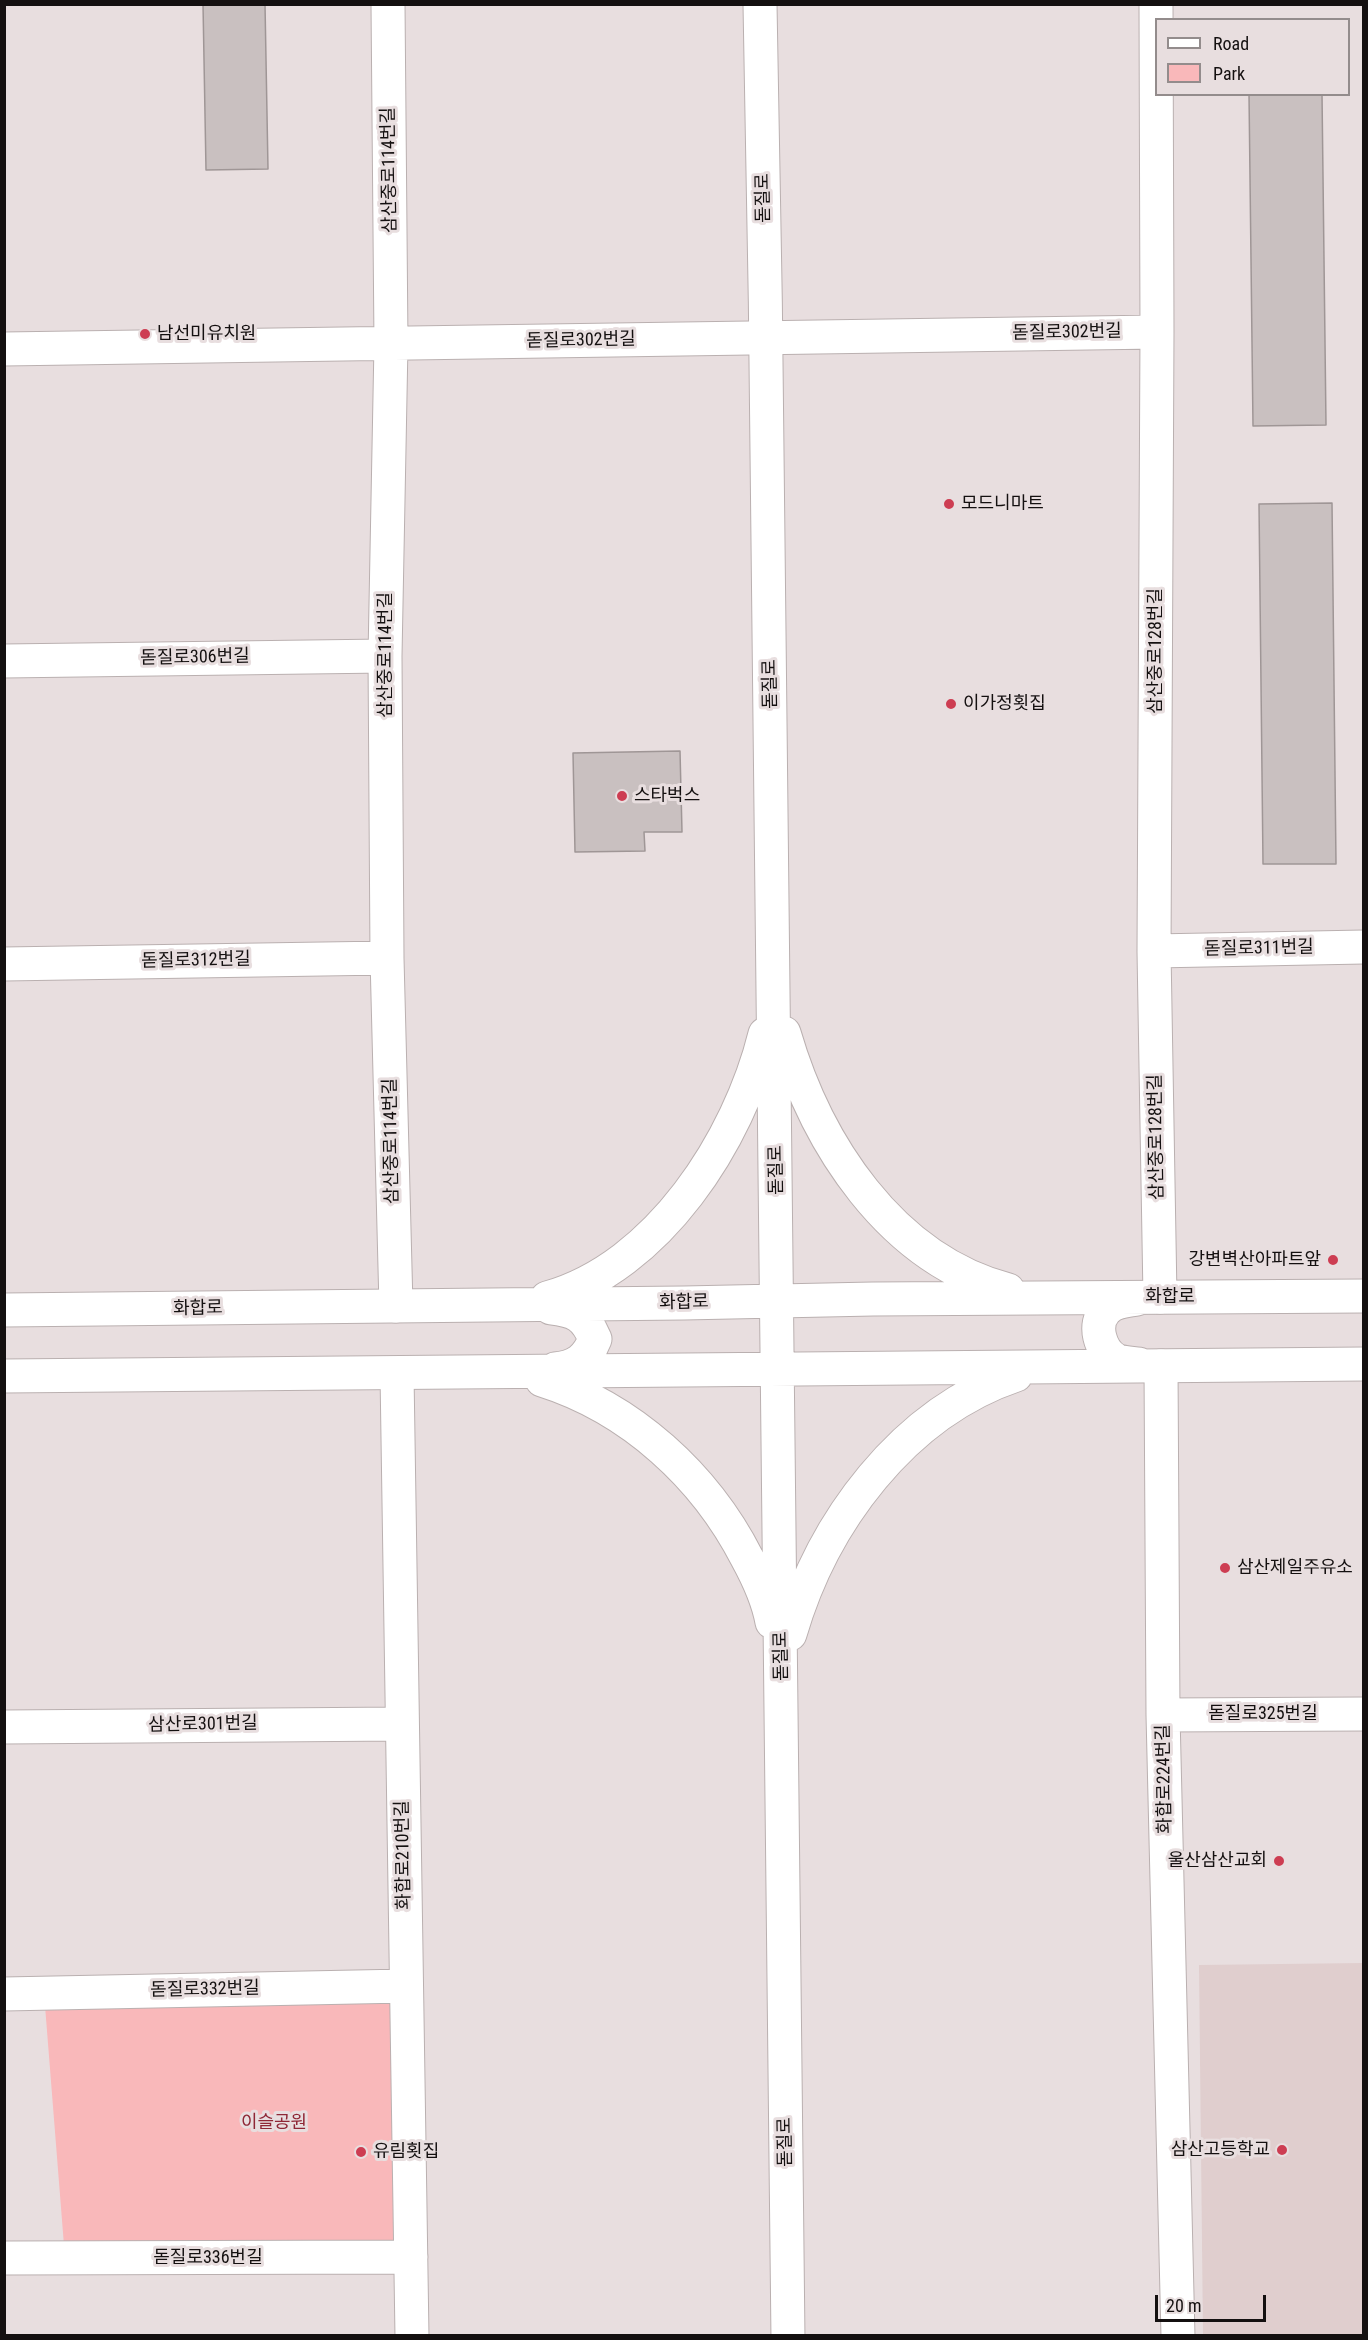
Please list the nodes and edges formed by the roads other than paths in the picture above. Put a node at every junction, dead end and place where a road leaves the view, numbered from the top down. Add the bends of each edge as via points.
1 (388, 4) edge
2 (760, 4) edge
3 (1156, 96) edge
4 (1157, 332) junction
5 (766, 338) junction
6 (392, 344) junction
7 (4, 349) edge
8 (385, 656) junction
9 (4, 661) edge
10 (1364, 947) edge
11 (1154, 951) junction
12 (387, 958) junction
13 (4, 964) edge
14 (774, 997) junction
15 (1364, 1296) edge
16 (1160, 1297) junction
17 (1035, 1298) junction
18 (778, 1301) junction
19 (522, 1305) junction
20 (396, 1306) junction
21 (4, 1310) edge
22 (1364, 1364) edge
23 (1161, 1366) junction
24 (1036, 1368) junction
25 (779, 1371) junction
26 (520, 1373) junction
27 (397, 1374) junction
28 (4, 1376) edge
29 (782, 1667) junction
30 (1364, 1714) edge
31 (1163, 1715) junction
32 (401, 1724) junction
33 (4, 1727) edge
34 (406, 1986) junction
35 (4, 1994) edge
36 (411, 2257) junction
37 (4, 2258) edge
38 (412, 2336) edge
39 (788, 2336) edge
40 (1178, 2336) edge

1 - 6 street, 삼산중로114번길
2 - 5 street, 돋질로
3 - 4 street, 삼산중로128번길
4 - 5 street, 돋질로302번길
4 - 11 street, 삼산중로128번길
5 - 6 street, 돋질로302번길
5 - 14 street, 돋질로
6 - 7 street, 돋질로302번길
6 - 8 street, 삼산중로114번길
8 - 9 street, 돋질로306번길
8 - 12 street, 삼산중로114번길
10 - 11 street, 돋질로311번길
11 - 16 street, 삼산중로128번길
12 - 13 street, 돋질로312번길
12 - 20 street, 삼산중로114번길
14 - 17 street via 809,1104 833,1149 862,1189 890,1221 927,1252 961,1273
14 - 18 street, 돋질로
14 - 19 street via 762,1049 747,1089 730,1126 685,1197 639,1247 614,1266 585,1284
15 - 16 street, 화합로
16 - 17 street, 화합로
16 - 23 street via 1118,1302 1105,1311 1098,1330 1105,1352 1117,1361
17 - 18 street, 화합로
18 - 19 street, 화합로
18 - 25 street, 돋질로
19 - 20 street, 화합로
19 - 26 street via 580,1315 595,1339 580,1362
20 - 21 street, 화합로
22 - 23 street
23 - 24 street
23 - 31 street, 화합로224번길
24 - 25 street
24 - 29 street via 972,1393 895,1451 842,1520 805,1589
25 - 26 street
25 - 29 street, 돋질로
26 - 27 street
26 - 29 street via 589,1399 627,1422 688,1473 736,1537 757,1577
27 - 28 street
27 - 32 street, 화합로210번길
29 - 39 street, 돋질로
30 - 31 street, 돋질로325번길
31 - 40 street, 화합로224번길
32 - 33 street, 삼산로301번길
32 - 34 street, 화합로210번길
34 - 35 street, 돋질로332번길
34 - 36 street, 화합로210번길
36 - 37 street, 돋질로336번길
36 - 38 street, 화합로210번길

